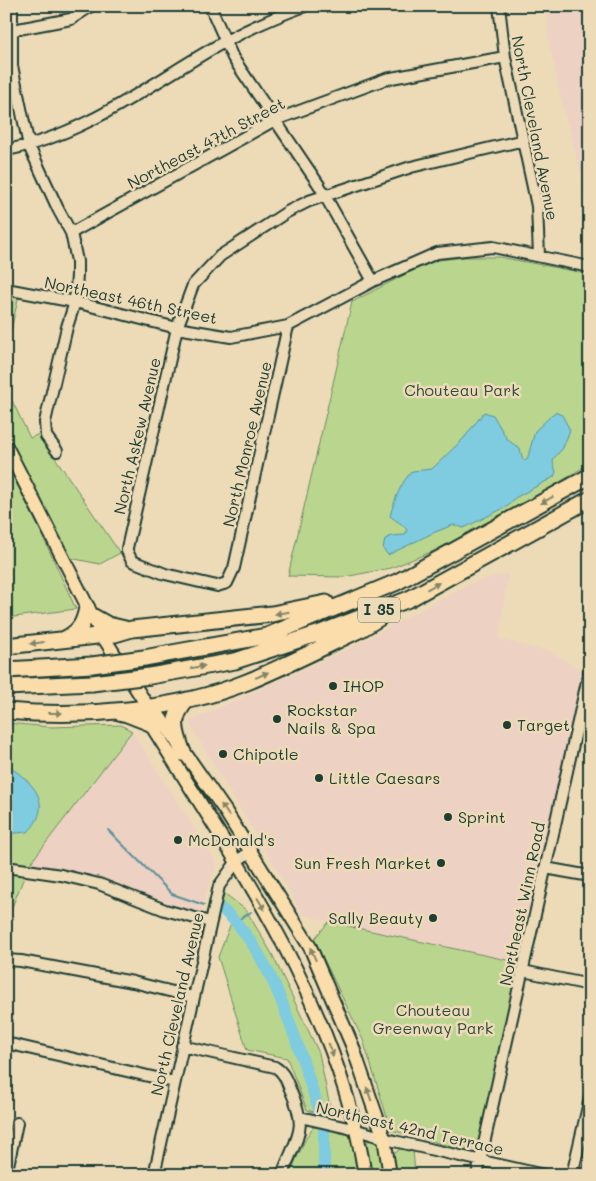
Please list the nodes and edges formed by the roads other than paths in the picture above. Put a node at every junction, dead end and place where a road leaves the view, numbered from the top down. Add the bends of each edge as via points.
1 (12, 6) edge
2 (91, 6) edge
3 (210, 6) edge
4 (305, 6) edge
5 (499, 6) edge
6 (13, 30) junction
7 (225, 42) junction
8 (505, 57) junction
9 (275, 120) junction
10 (524, 140) junction
11 (28, 146) junction
12 (6, 150) edge
13 (325, 195) junction
14 (71, 233) junction
15 (538, 256) junction
16 (590, 267) edge
17 (373, 281) junction
18 (6, 288) edge
19 (74, 302) junction
20 (288, 326) junction
21 (177, 328) junction
22 (6, 446) edge
23 (57, 451) dead end
24 (590, 476) edge
25 (590, 499) edge
26 (127, 551) joint
27 (396, 582) junction
28 (409, 599) junction
29 (90, 612) junction
30 (132, 629) junction
31 (102, 635) junction
32 (65, 640) junction
33 (6, 646) edge
34 (590, 668) edge
35 (6, 670) edge
36 (6, 687) edge
37 (187, 700) junction
38 (148, 706) junction
39 (6, 711) edge
40 (110, 711) junction
41 (150, 723) junction
42 (183, 752) junction
43 (251, 851) junction
44 (237, 862) junction
45 (6, 867) edge
46 (545, 868) junction
47 (590, 876) edge
48 (210, 922) junction
49 (272, 922) junction
50 (301, 934) junction
51 (6, 960) edge
52 (523, 971) junction
53 (590, 986) edge
54 (193, 997) junction
55 (6, 1043) edge
56 (182, 1046) junction
57 (174, 1082) junction
58 (590, 1098) edge
59 (300, 1117) junction
60 (17, 1123) dead end
61 (357, 1130) junction
62 (384, 1138) junction
63 (480, 1160) junction
64 (6, 1175) edge
65 (154, 1175) edge
66 (282, 1175) edge
67 (365, 1175) edge
68 (390, 1175) edge
69 (476, 1175) edge
70 (544, 1175) edge
71 (572, 1175) edge

1 - 6 street
2 - 6 street via 70,19
3 - 7 street
4 - 7 street
5 - 8 street, North Cleveland Avenue
6 - 11 street via 12,66
7 - 9 street
7 - 11 street via 75,128
8 - 9 street, Northeast 47th Street via 386,79
8 - 10 street, North Cleveland Avenue
9 - 13 street
9 - 14 street, Northeast 47th Street
10 - 13 street, North Askew Avenue via 410,167
10 - 15 street, North Cleveland Avenue via 537,206
11 - 12 street
11 - 14 street
13 - 17 street
13 - 21 street, North Askew Avenue via 287,212 220,256 193,286
14 - 19 street via 78,275
15 - 16 street, Northeast 46th Street
15 - 17 street, Northeast 46th Street via 493,247 437,253
17 - 20 street, Northeast 46th Street
18 - 19 street, Northeast 46th Street
19 - 21 street, Northeast 46th Street
19 - 23 street via 45,422 46,436
20 - 21 street, Northeast 46th Street via 231,337
20 - 26 street, North Monroe Avenue via 234,568 226,583 217,586 166,574 132,561
21 - 26 street, North Askew Avenue
22 - 29 main road
24 -> 27 highway, I 35
28 -> 25 highway, I 35
27 -> 30 highway via 291,612
27 - 35 highway, I 35, bridge via 267,636 92,665
36 -> 28 highway, I 35, bridge via 92,683 235,661
37 -> 28 highway via 245,682 294,661 361,629
29 - 30 highway via 114,627
29 - 31 main road
29 - 32 highway via 82,626
30 - 31 highway
31 - 32 highway
31 - 38 main road
32 -> 33 highway
34 - 46 street, Northeast Winn Road
37 - 38 highway
37 - 42 highway via 176,714 175,724
38 - 40 highway
38 - 41 main road
38 - 42 main road via 159,716
39 -> 40 highway
40 - 41 highway
41 - 44 main road
43 -> 42 main road
43 - 44 street, North Cleveland Avenue
43 - 50 main road
44 - 48 street, North Cleveland Avenue via 219,886
44 -> 49 main road
45 - 48 street via 99,884 165,910
46 - 47 street
46 - 52 street, Northeast Winn Road
48 - 54 street, North Cleveland Avenue
49 - 50 main road
49 -> 61 main road via 317,1012
62 -> 50 main road via 352,1045 310,947
51 - 54 street via 133,982
52 - 53 street
52 - 63 street, Northeast Winn Road
54 - 56 street, North Cleveland Avenue
55 - 57 street
56 - 57 street, North Cleveland Avenue
56 - 59 street, Northeast 42nd Terrace via 275,1067 281,1071
57 - 65 street, North Cleveland Avenue
58 - 71 street
59 - 61 street, Northeast 42nd Terrace
59 - 66 street via 298,1139
60 - 64 street
61 - 62 street, Northeast 42nd Terrace
61 - 67 main road
62 - 63 street, Northeast 42nd Terrace
62 - 68 main road
63 - 69 street, Northeast Winn Road
63 - 70 street, Northeast 42nd Terrace

